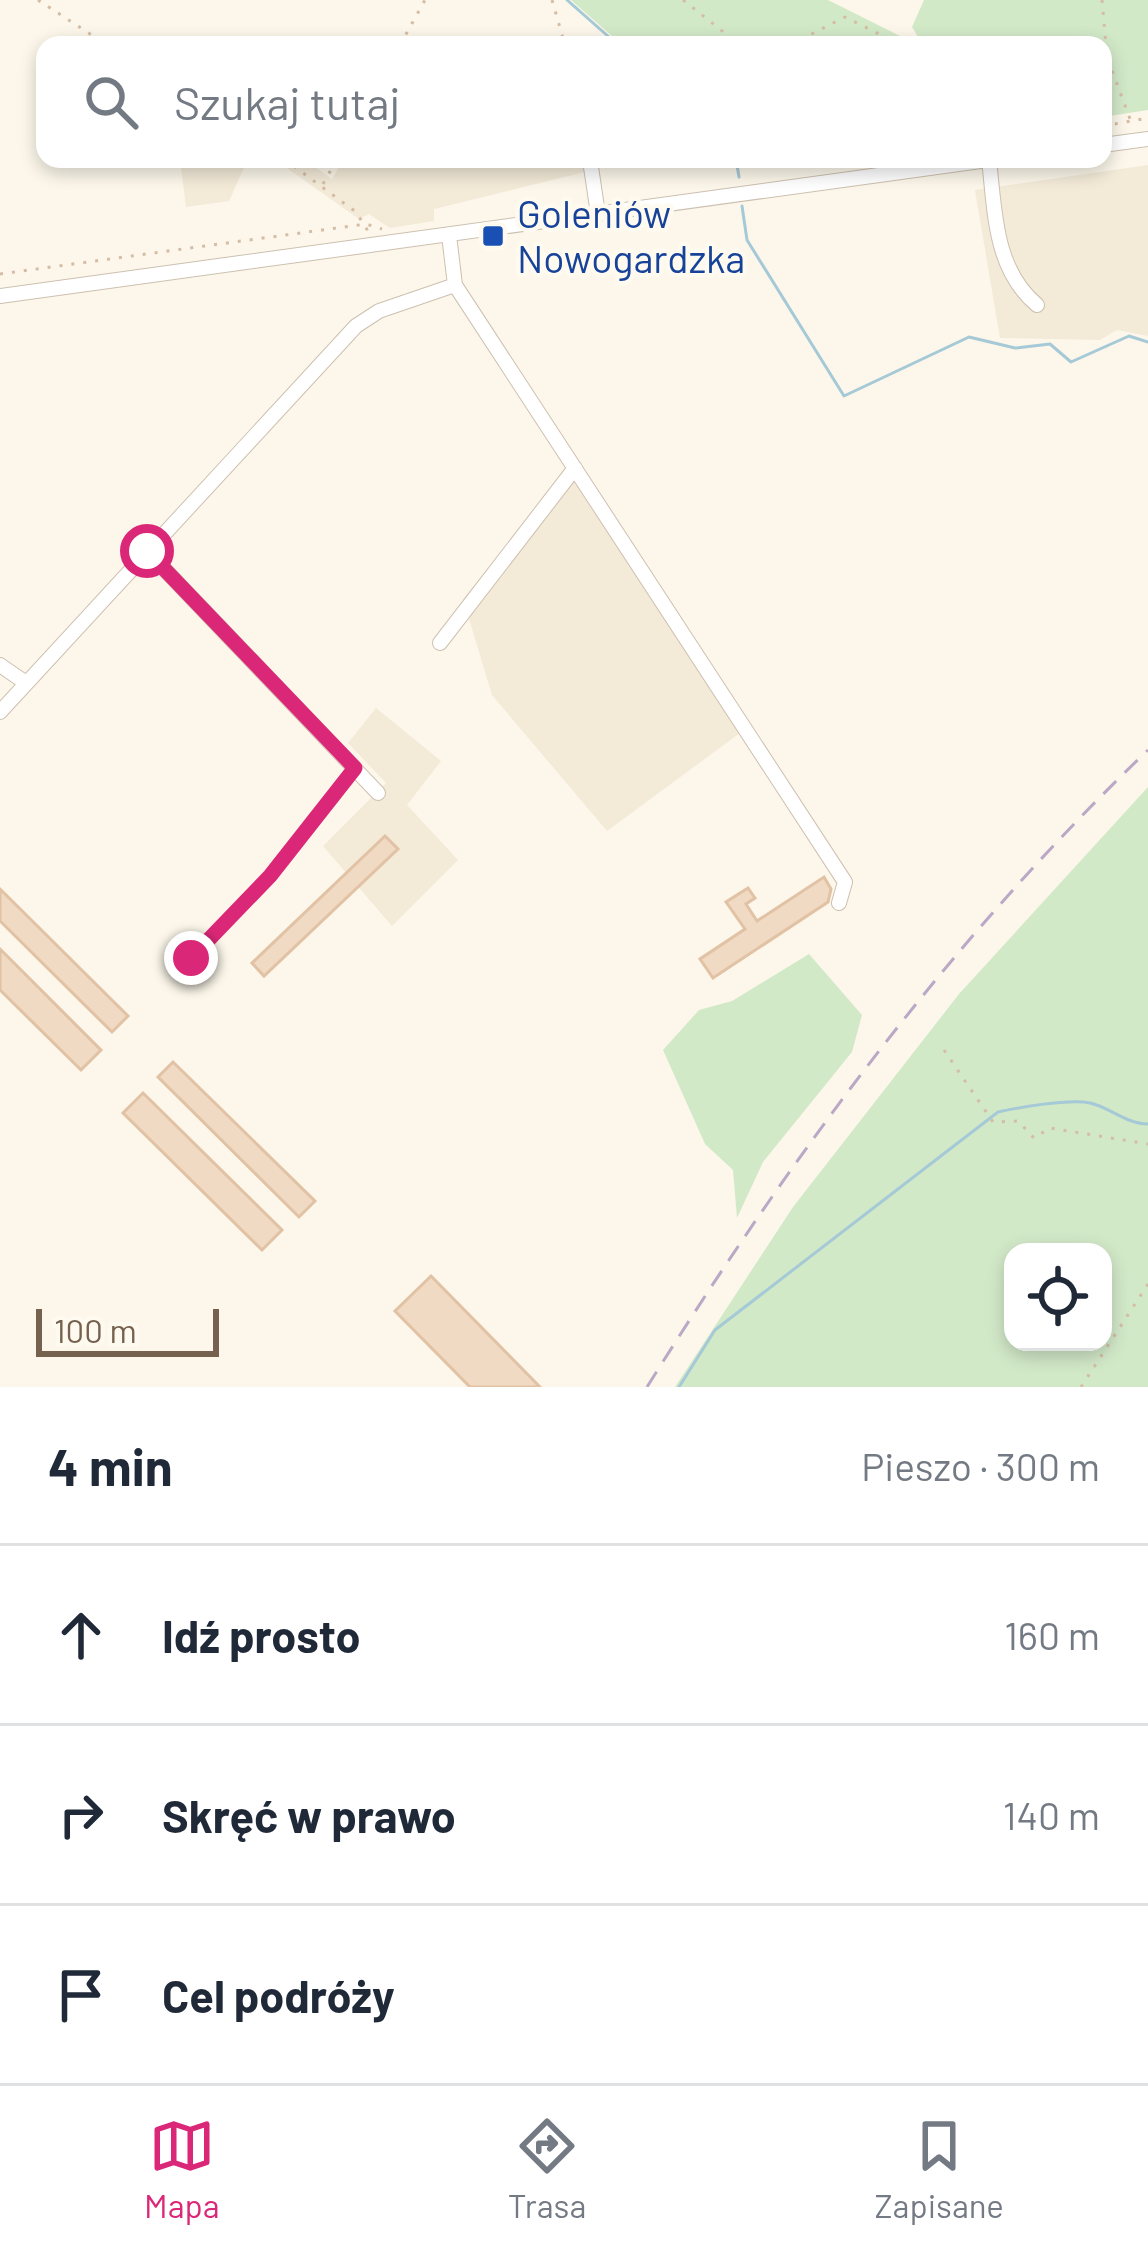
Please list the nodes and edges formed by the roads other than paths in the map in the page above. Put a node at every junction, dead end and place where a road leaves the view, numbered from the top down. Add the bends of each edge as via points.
1 (1142, 139) edge
2 (1112, 144) edge
3 (591, 168) edge
4 (927, 168) edge
5 (993, 168) edge
6 (598, 214) junction
7 (449, 235) junction
8 (455, 285) junction
9 (0, 296) edge
10 (1037, 304) dead end
11 (575, 468) junction
12 (147, 551) junction
13 (440, 643) dead end
14 (0, 665) edge
15 (26, 683) junction
16 (0, 712) edge
17 (378, 793) dead end
18 (839, 904) dead end

1 - 2 street
3 - 6 street
4 - 6 street
5 - 10 street via 1000,248
6 - 7 street
7 - 8 street
7 - 9 street
8 - 11 street
8 - 12 street via 356,326
11 - 13 street
11 - 18 street via 845,882
12 - 15 street
12 - 17 street
14 - 15 street
15 - 16 street

